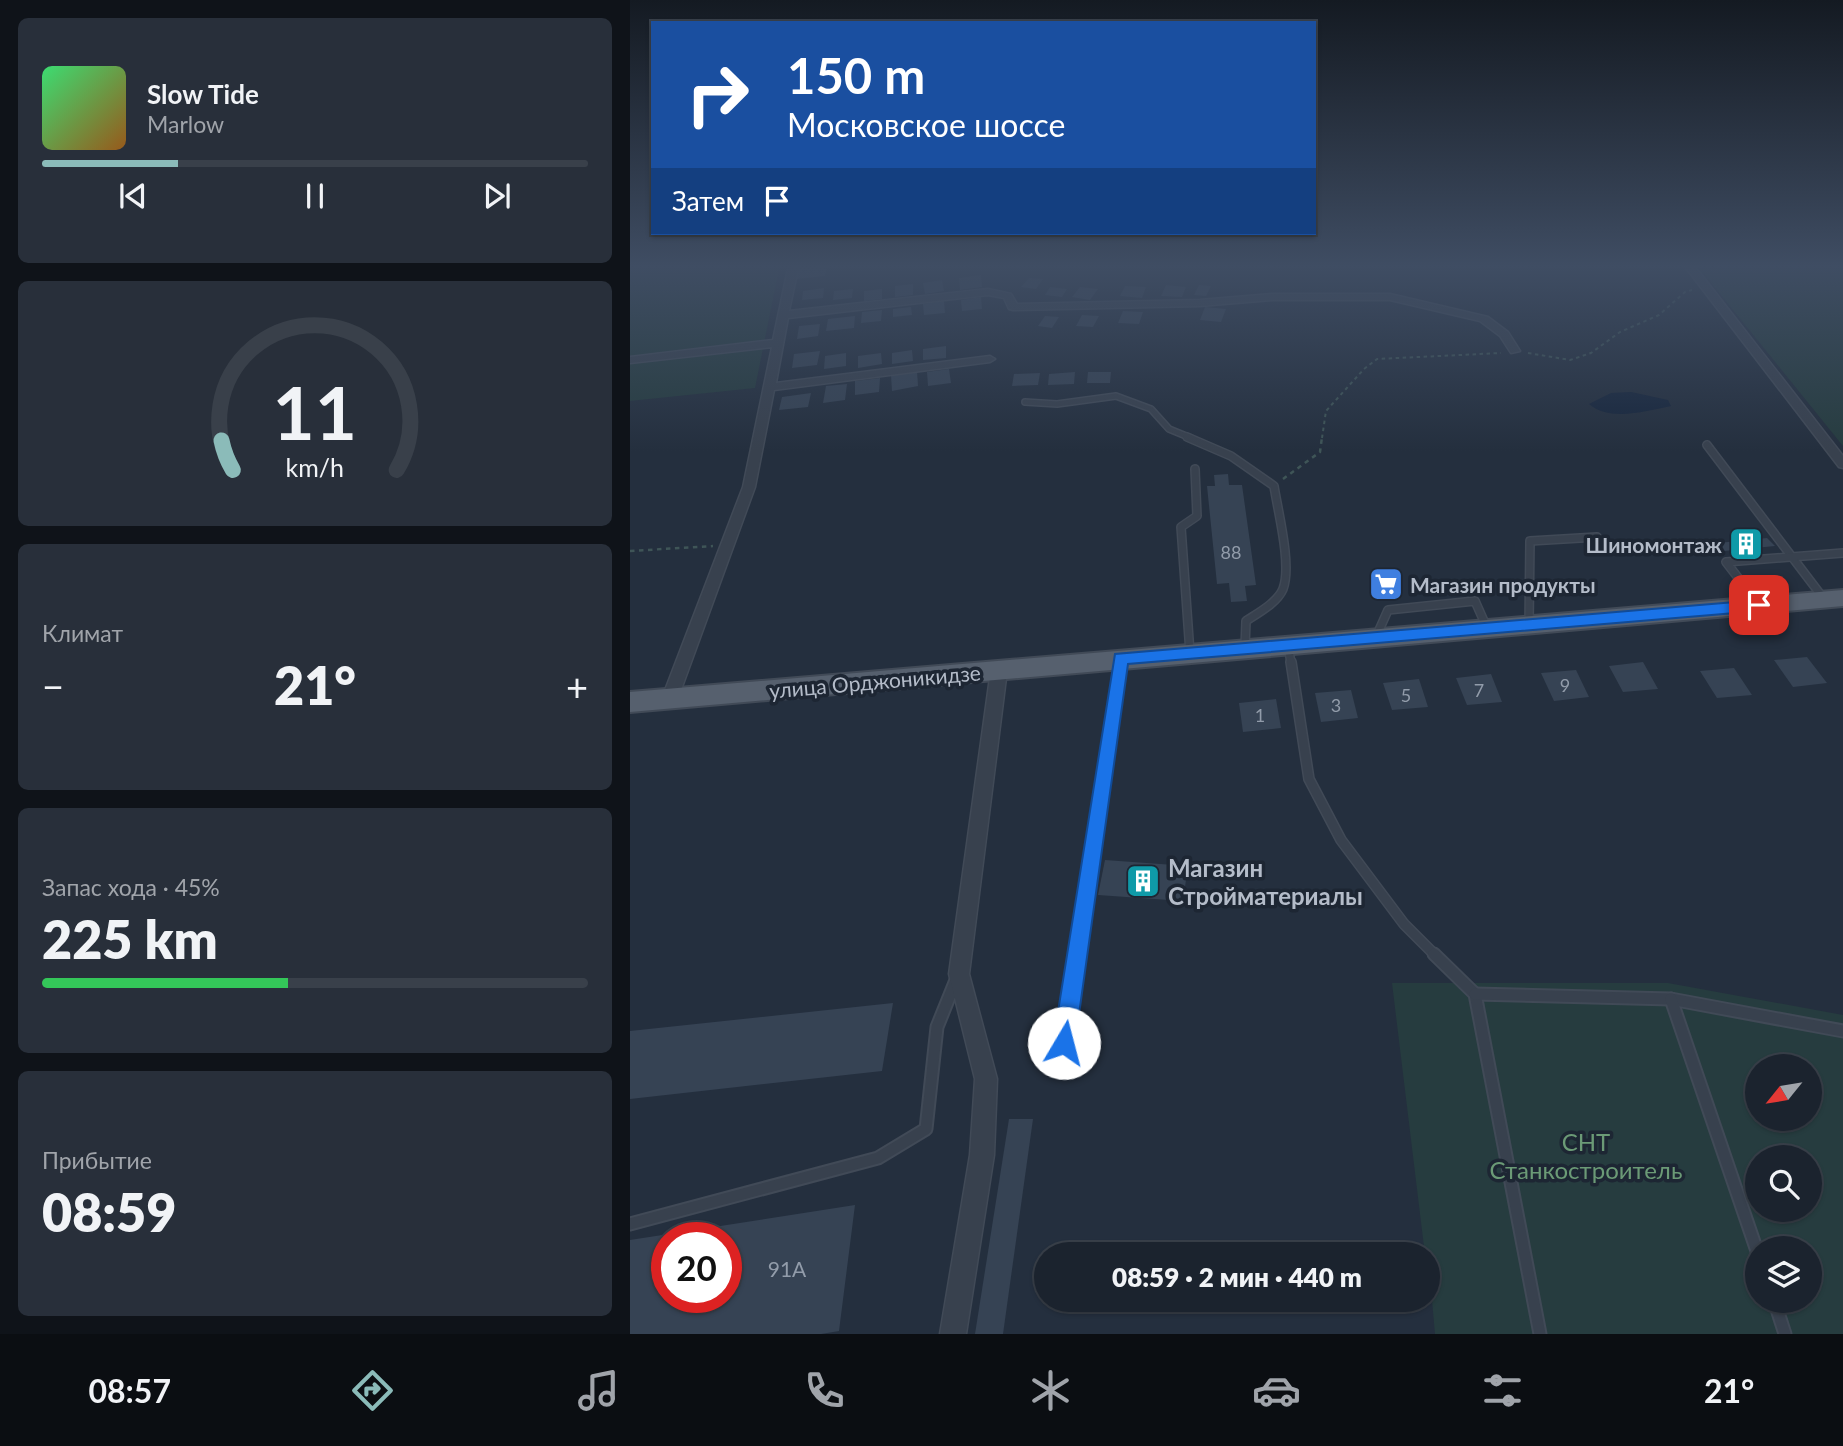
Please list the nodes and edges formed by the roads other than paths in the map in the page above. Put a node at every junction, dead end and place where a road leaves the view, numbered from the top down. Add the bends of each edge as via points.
1 (782, 326) edge
2 (1494, 326) edge
3 (1736, 326) edge
4 (778, 343) junction
5 (1515, 351) road end
6 (990, 359) dead end
7 (630, 360) edge
8 (769, 387) junction
9 (1025, 402) dead end
10 (1707, 445) dead end
11 (1843, 464) edge
12 (1195, 469) dead end
13 (1597, 537) dead end
14 (1843, 553) edge
15 (1792, 557) junction
16 (1834, 599) edge
17 (1759, 605) junction
18 (1528, 625) junction
19 (1288, 645) junction
20 (1245, 648) junction
21 (1190, 653) junction
22 (1121, 659) junction
23 (999, 670) junction
24 (670, 698) junction
25 (630, 702) edge
26 (959, 974) junction
27 (1475, 994) junction
28 (1671, 999) junction
29 (1843, 1031) edge
30 (1064, 1043) dead end
31 (630, 1224) edge
32 (1752, 1236) edge
33 (1778, 1313) edge
34 (953, 1334) edge
35 (1540, 1334) edge
36 (1785, 1334) edge

1 - 4 street
2 - 5 street
3 - 11 street
4 - 7 street
4 - 8 street
6 - 8 street
8 - 24 street via 749,487
9 - 20 lane via 1057,404 1116,396 1131,400 1151,409 1169,429 1231,456 1274,486 1283,589 1246,621
10 - 15 lane
12 - 21 lane via 1198,516 1181,527
13 - 18 lane via 1530,541
14 - 15 lane
15 - 16 lane
15 - 17 lane via 1726,562
16 - 17 main road, улица Орджоникидзе
17 - 18 main road, улица Орджоникидзе
18 - 19 main road, улица Орджоникидзе
19 - 20 main road, улица Орджоникидзе
19 - 27 lane via 1309,779 1334,828 1404,924
20 - 21 main road, улица Орджоникидзе
21 - 22 main road, улица Орджоникидзе
22 - 23 main road, улица Орджоникидзе
22 - 30 lane
23 - 24 main road, улица Орджоникидзе
23 - 26 street
24 - 25 main road, улица Орджоникидзе
26 - 31 lane via 937,1027 926,1129 878,1158
26 - 34 street via 986,1079 982,1155
27 - 28 lane
27 - 35 lane
28 - 29 lane
28 - 32 lane
33 - 36 lane

